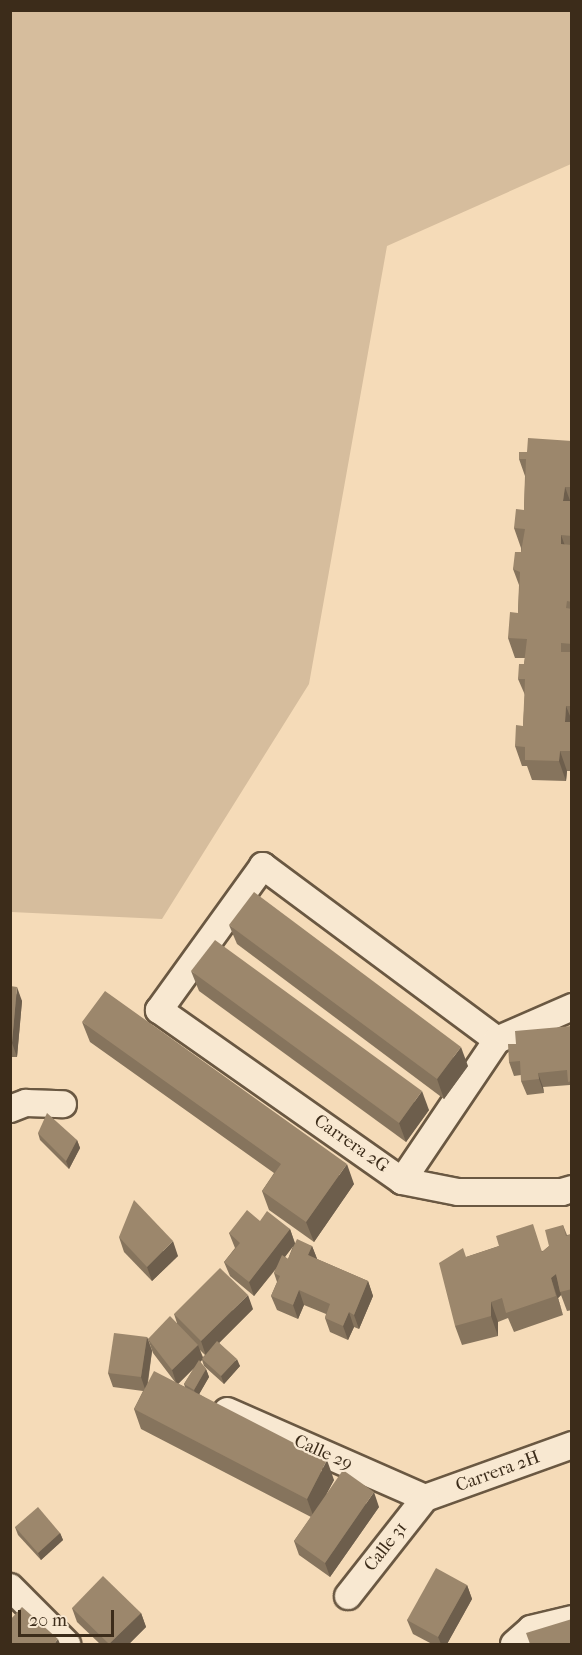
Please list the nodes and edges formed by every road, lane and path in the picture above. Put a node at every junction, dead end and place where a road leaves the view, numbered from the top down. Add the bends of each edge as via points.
1 (572, 1007) edge
2 (497, 1040) junction
3 (63, 1104) dead end
4 (10, 1109) edge
5 (402, 1180) junction
6 (572, 1188) edge
7 (221, 1409) edge
8 (572, 1445) edge
9 (425, 1498) junction
10 (10, 1587) edge
11 (348, 1596) dead end
12 (572, 1619) edge
13 (68, 1644) edge
14 (514, 1644) edge

1 - 2 street
2 - 5 street
2 - 5 street, Carrera 2G via 263,866 159,1010
3 - 4 street via 26,1103
5 - 6 street, Carrera 2G via 458,1192 562,1192
7 - 9 street, Calle 29
8 - 9 street, Carrera 2H
9 - 11 street, Calle 31
10 - 13 street
12 - 14 street via 531,1629

